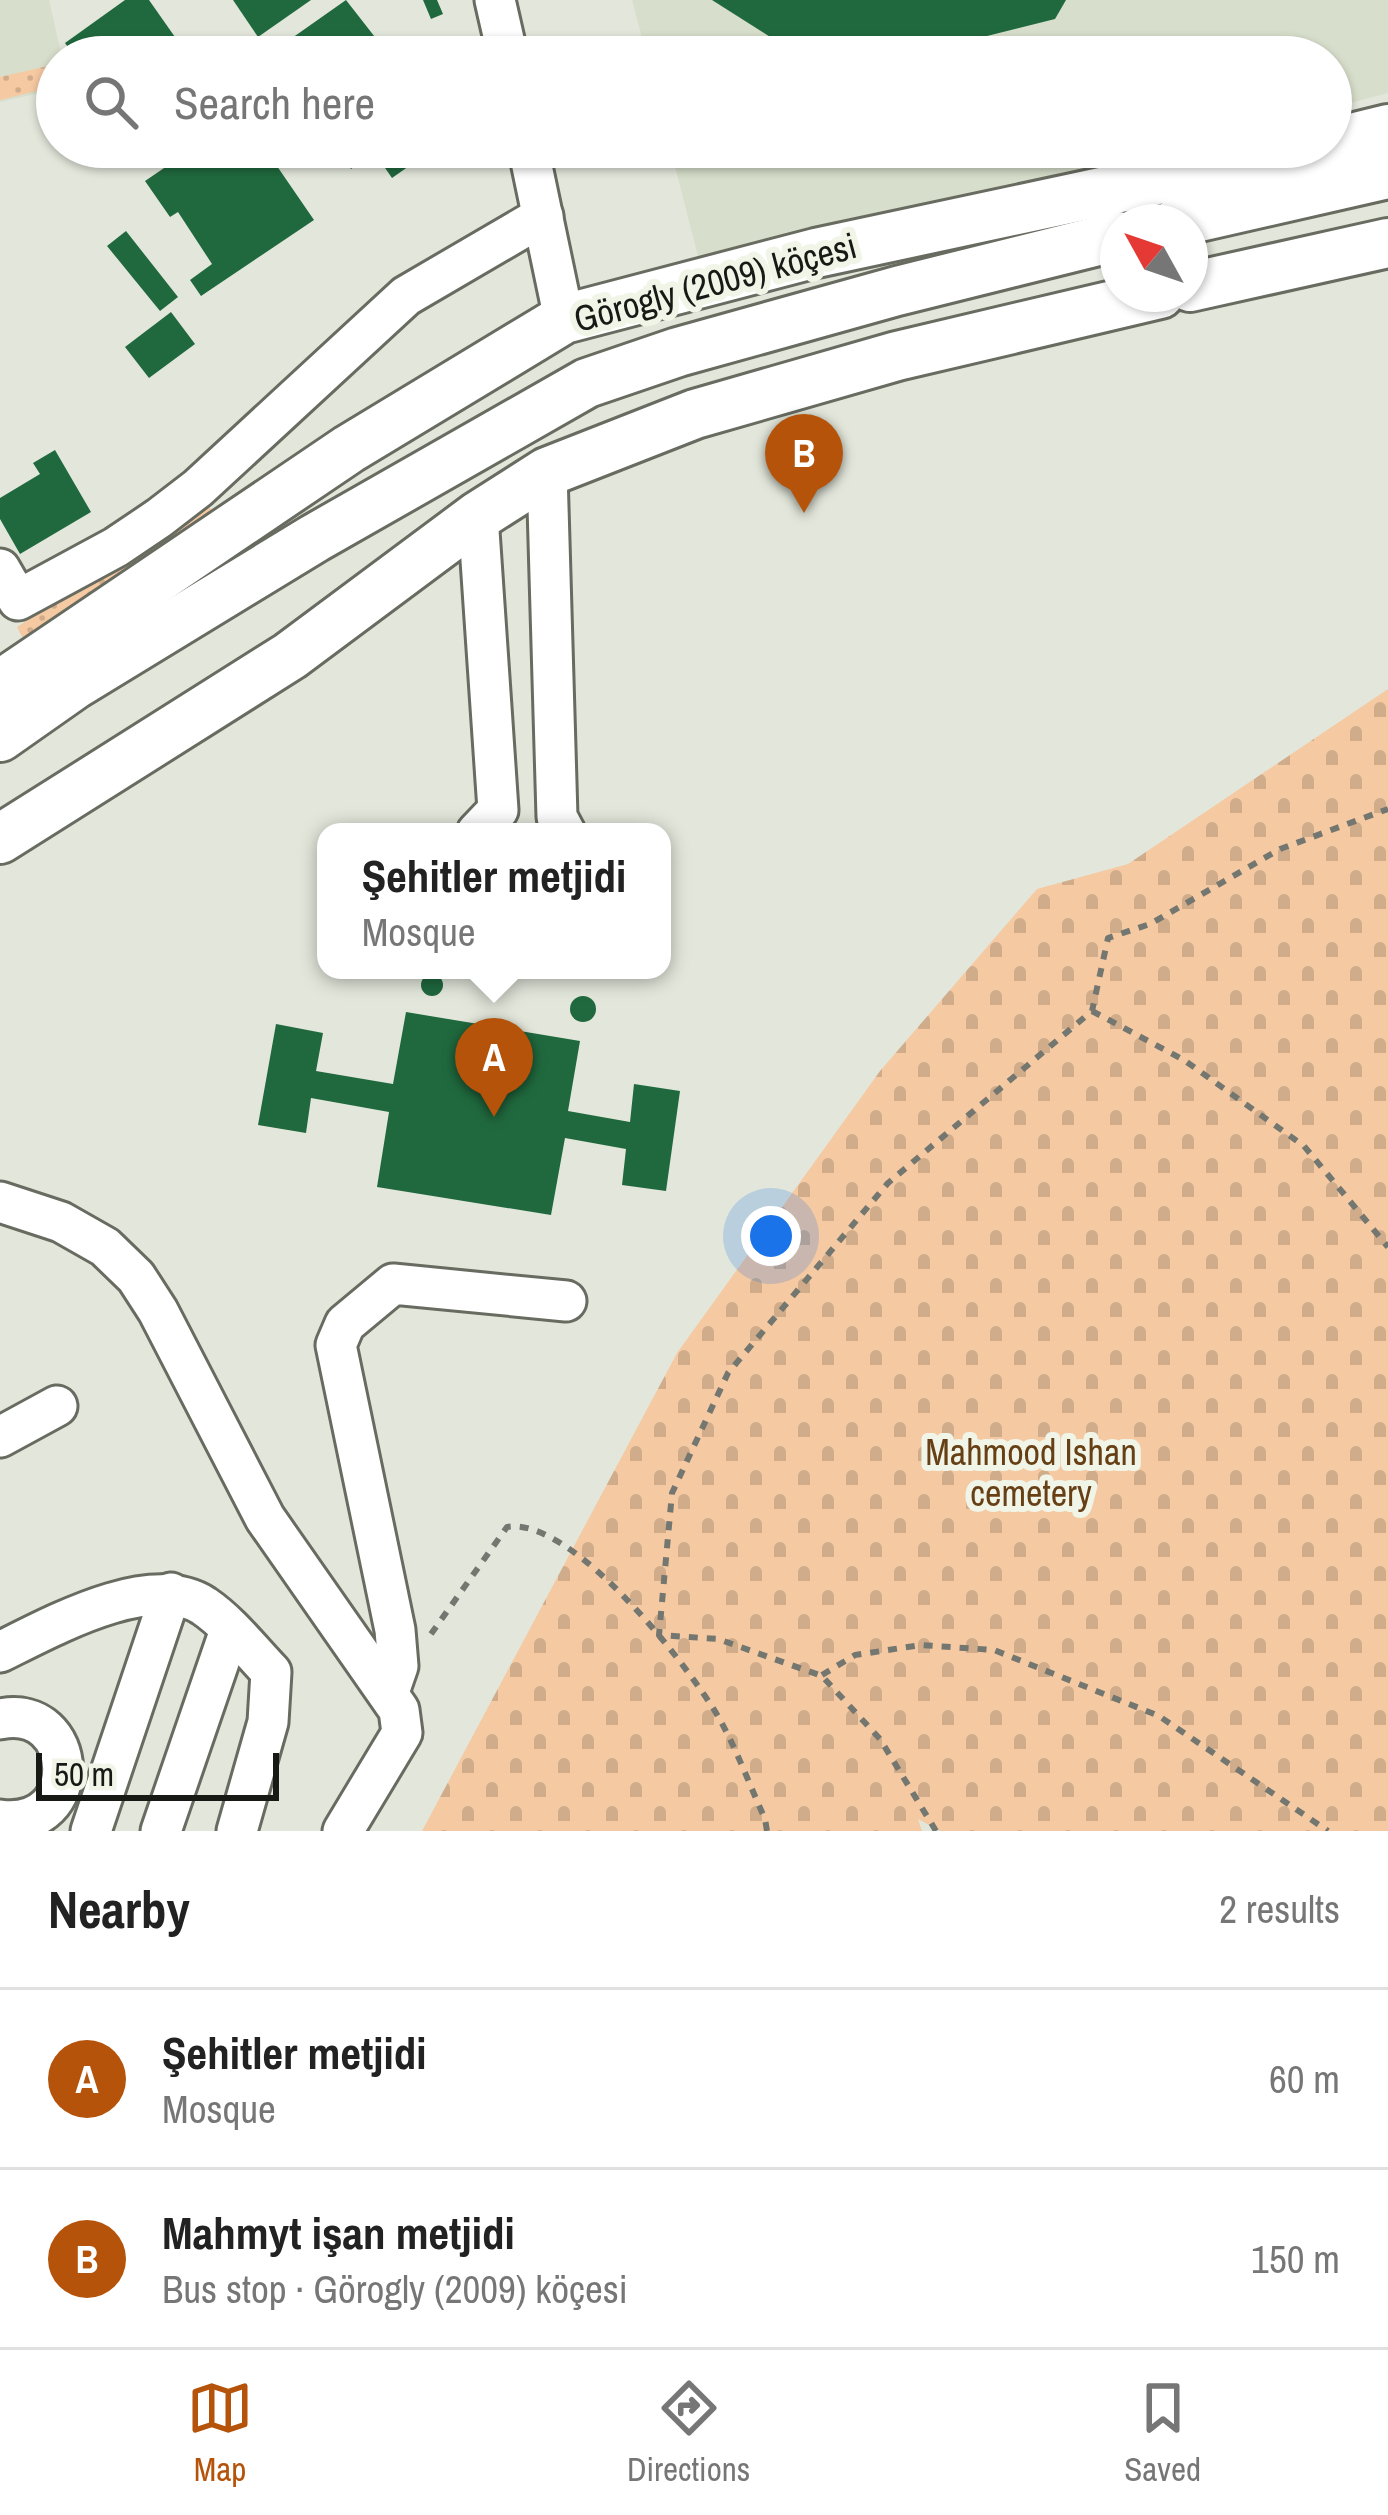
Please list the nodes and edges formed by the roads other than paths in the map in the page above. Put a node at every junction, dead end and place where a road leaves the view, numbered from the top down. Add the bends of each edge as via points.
1 (495, 0) edge
2 (503, 36) edge
3 (1388, 129) edge
4 (1352, 138) edge
5 (533, 168) edge
6 (1213, 168) edge
7 (1388, 173) edge
8 (1208, 215) edge
9 (543, 216) junction
10 (1100, 240) edge
11 (1388, 243) edge
12 (1208, 283) edge
13 (1100, 308) edge
14 (564, 319) junction
15 (547, 472) junction
16 (478, 516) junction
17 (0, 569) edge
18 (0, 685) edge
19 (0, 737) edge
20 (486, 823) edge
21 (561, 823) edge
22 (0, 839) edge
23 (0, 1202) edge
24 (566, 1300) dead end
25 (57, 1406) dead end
26 (0, 1437) edge
27 (171, 1593) junction
28 (230, 1630) junction
29 (0, 1652) edge
30 (394, 1679) junction
31 (0, 1719) edge
32 (0, 1820) edge
33 (92, 1831) edge
34 (161, 1831) edge
35 (237, 1831) edge
36 (344, 1831) edge

1 - 2 street
3 - 4 main road
5 - 9 street
6 - 14 main road, Görogly (2009) köçesi via 816,253
7 - 8 main road
9 - 14 street
9 - 17 street via 406,296 198,488 116,547 18,599
10 - 19 main road, Görogly (2009) köçesi via 587,383 315,538
11 - 12 main road
13 - 15 main road via 694,414
14 - 18 main road, Görogly (2009) köçesi via 350,449
15 - 16 main road
15 - 21 street
16 - 20 street via 498,810
16 - 22 main road via 290,656
23 - 30 street via 62,1222 106,1247 136,1277 265,1518 330,1615
24 - 30 street via 393,1284 345,1324 336,1345 395,1630
25 - 26 street
27 - 28 street via 202,1605
27 - 29 street via 68,1618
27 - 33 street
28 - 34 street
28 - 35 street via 272,1672 268,1721
30 - 36 street via 402,1733
31 - 32 street via 42,1726 64,1771 61,1788 38,1815

